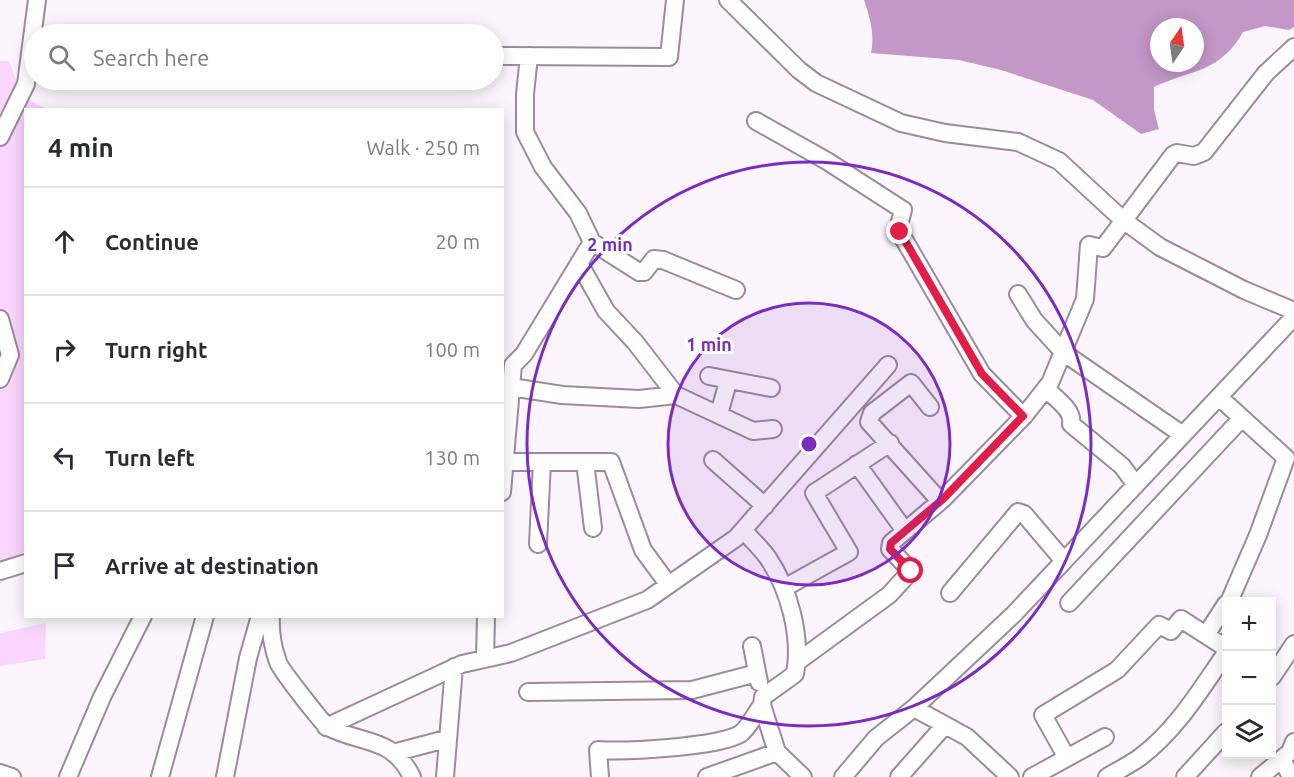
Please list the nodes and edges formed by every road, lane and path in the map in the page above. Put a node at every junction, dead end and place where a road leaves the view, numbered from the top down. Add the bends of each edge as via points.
1 (37, 0) edge
2 (675, 0) edge
3 (728, 0) edge
4 (35, 24) edge
5 (1294, 47) edge
6 (504, 56) edge
7 (529, 56) junction
8 (24, 88) edge
9 (756, 121) dead end
10 (0, 137) edge
11 (1123, 220) junction
12 (592, 242) junction
13 (579, 263) junction
14 (736, 290) dead end
15 (1018, 294) dead end
16 (1293, 307) edge
17 (0, 319) edge
18 (1064, 353) junction
19 (508, 362) edge
20 (888, 365) dead end
21 (709, 376) dead end
22 (0, 379) edge
23 (728, 382) junction
24 (512, 387) junction
25 (771, 388) dead end
26 (1046, 389) junction
27 (676, 395) junction
28 (1219, 397) junction
29 (930, 407) dead end
30 (719, 414) junction
31 (1023, 416) junction
32 (1242, 418) junction
33 (774, 429) dead end
34 (1184, 435) junction
35 (890, 442) junction
36 (713, 460) dead end
37 (506, 462) junction
38 (542, 462) junction
39 (585, 462) junction
40 (857, 464) junction
41 (504, 477) edge
42 (1136, 485) junction
43 (940, 501) junction
44 (765, 506) junction
45 (593, 528) dead end
46 (743, 530) junction
47 (905, 531) junction
48 (538, 544) dead end
49 (1064, 561) junction
50 (668, 584) junction
51 (784, 588) junction
52 (950, 593) dead end
53 (1231, 597) edge
54 (1069, 603) dead end
55 (1222, 612) edge
56 (142, 618) edge
57 (204, 618) edge
58 (259, 618) edge
59 (271, 618) edge
60 (486, 618) edge
61 (1206, 635) junction
62 (1294, 644) edge
63 (1222, 645) edge
64 (752, 646) dead end
65 (485, 659) junction
66 (1222, 660) edge
67 (798, 662) junction
68 (454, 667) junction
69 (1276, 669) edge
70 (757, 673) junction
71 (528, 692) dead end
72 (763, 701) junction
73 (914, 708) junction
74 (945, 725) junction
75 (326, 727) junction
76 (1106, 737) dead end
77 (1222, 737) edge
78 (446, 739) junction
79 (1294, 742) edge
80 (777, 752) junction
81 (393, 753) junction
82 (1067, 758) junction
83 (1282, 759) junction
84 (0, 773) edge
85 (1004, 775) edge
86 (12, 777) edge
87 (68, 777) edge
88 (160, 777) edge
89 (225, 777) edge
90 (412, 777) edge
91 (445, 777) edge
92 (600, 777) edge
93 (707, 777) edge
94 (803, 777) edge
95 (843, 777) edge
96 (898, 777) edge
97 (1032, 777) edge
98 (1107, 777) edge
99 (1185, 777) edge
100 (1260, 777) edge
101 (1291, 777) edge

1 - 4 street
2 - 7 street via 669,57
3 - 11 street via 816,83 902,123 1018,142 1059,161
5 - 11 street via 1266,73 1208,148 1194,156 1173,155
6 - 7 street
7 - 12 street via 525,132 543,167 578,213
8 - 10 street
9 - 31 street via 903,210 898,228 952,326 982,374
11 - 16 street via 1160,247 1191,263 1244,290
11 - 18 street via 1103,248 1089,245 1085,299
12 - 13 street
12 - 14 street via 639,272 644,272 654,259 663,260
13 - 19 street via 524,354
13 - 27 street via 606,311
15 - 18 street via 1034,320
16 - 28 street
17 - 22 street via 10,355
18 - 26 street
18 - 34 street
19 - 24 street
20 - 44 street
21 - 23 street
23 - 25 street
23 - 30 street
24 - 27 street via 573,396 639,399
24 - 37 street
26 - 31 street
26 - 42 street via 1069,411 1071,424 1122,466
27 - 30 street
28 - 32 street
28 - 34 street
29 - 35 street via 911,383 872,413 869,422
30 - 33 street via 753,431
31 - 43 street
32 - 53 street via 1286,458
32 - 54 street
34 - 42 street
35 - 40 street
35 - 43 street
36 - 44 street
37 - 38 street
37 - 41 street
38 - 39 street
38 - 48 street
39 - 45 street
39 - 50 street via 611,462 643,550
40 - 47 street
40 - 51 street via 813,496 849,552
42 - 49 street
43 - 47 street
44 - 46 street
46 - 50 street
46 - 51 street via 767,557
47 - 67 street via 891,543 890,549 911,571 889,595
49 - 52 street via 1024,514 1018,512
49 - 73 street
50 - 65 street via 647,600 511,653
51 - 67 street via 795,630
55 - 61 street
56 - 87 street
57 - 88 street
58 - 89 street
59 - 75 street via 278,664
60 - 65 street
61 - 63 street
61 - 82 street via 1182,619 1171,631 1159,625 1117,670 1042,715
62 - 69 street
64 - 70 street
65 - 68 street
66 - 98 street via 1169,729 1140,757
67 - 72 street via 790,680
68 - 75 street
68 - 78 street
70 - 71 street via 692,690
70 - 72 street
72 - 80 street
72 - 92 street via 742,732 722,740 633,751 598,750
73 - 74 street
73 - 95 street via 876,738
74 - 85 street via 967,737
74 - 96 street
75 - 81 street via 383,744
76 - 82 street
77 - 99 street
78 - 81 street
78 - 91 street
79 - 83 street
80 - 93 street
80 - 94 street
81 - 90 street via 404,761
82 - 97 street
83 - 100 street
83 - 101 street
84 - 86 street

